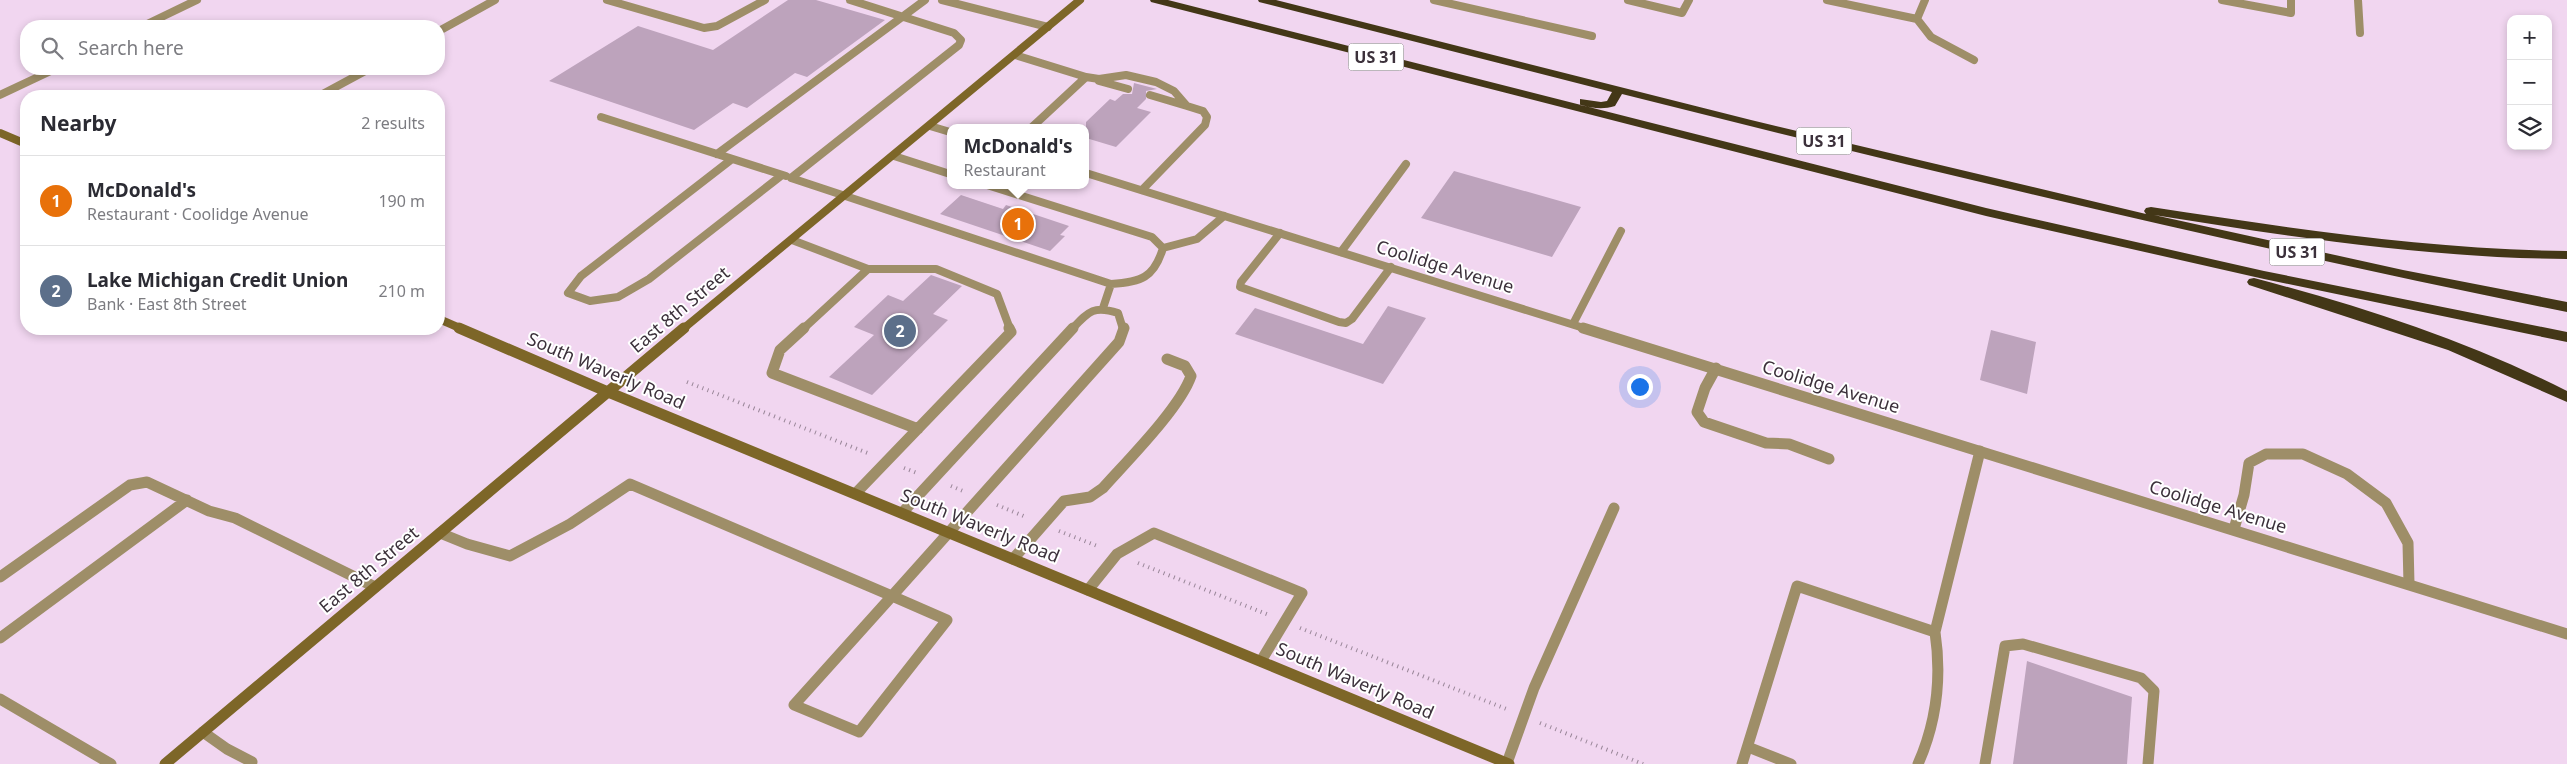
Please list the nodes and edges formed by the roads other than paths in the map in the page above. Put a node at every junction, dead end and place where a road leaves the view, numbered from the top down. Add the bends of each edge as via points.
1 (198, 0) edge
2 (494, 0) edge
3 (607, 0) edge
4 (765, 0) edge
5 (850, 0) edge
6 (925, 0) edge
7 (942, 0) edge
8 (1080, 0) edge
9 (1155, 0) edge
10 (1263, 0) edge
11 (1434, 0) edge
12 (1628, 0) edge
13 (1689, 0) edge
14 (1827, 0) edge
15 (1924, 0) edge
16 (2225, 0) edge
17 (2291, 0) edge
18 (2358, 0) edge
19 (1864, 4) edge
20 (903, 16) junction
21 (1917, 19) junction
22 (156, 20) edge
23 (445, 28) edge
24 (1048, 28) junction
25 (2360, 33) dead end
26 (1592, 36) dead end
27 (1346, 50) junction
28 (1015, 55) junction
29 (1974, 60) dead end
30 (42, 75) edge
31 (358, 75) edge
32 (1086, 77) junction
33 (1100, 81) junction
34 (1128, 89) dead end
35 (330, 90) edge
36 (1620, 90) junction
37 (0, 95) edge
38 (1150, 95) dead end
39 (1187, 106) junction
40 (601, 117) dead end
41 (1035, 124) edge
42 (930, 126) junction
43 (947, 131) edge
44 (0, 133) edge
45 (20, 141) edge
46 (717, 154) junction
47 (894, 156) junction
48 (732, 159) junction
49 (1406, 164) dead end
50 (947, 173) edge
51 (1089, 174) edge
52 (787, 176) junction
53 (1000, 189) edge
54 (1142, 190) junction
55 (2028, 192) junction
56 (847, 195) junction
57 (1224, 216) junction
58 (1621, 231) dead end
59 (1280, 233) junction
60 (792, 240) junction
61 (1163, 248) junction
62 (1341, 252) junction
63 (2160, 252) junction
64 (2567, 255) edge
65 (1391, 267) junction
66 (868, 269) junction
67 (1111, 284) junction
68 (2567, 307) edge
69 (1103, 308) junction
70 (445, 322) edge
71 (1573, 324) junction
72 (2567, 337) edge
73 (1167, 359) dead end
74 (1716, 368) junction
75 (608, 392) junction
76 (2567, 398) edge
77 (918, 429) junction
78 (1980, 450) junction
79 (1829, 459) dead end
80 (856, 493) junction
81 (187, 500) junction
82 (1614, 508) dead end
83 (902, 513) junction
84 (2234, 529) junction
85 (950, 532) junction
86 (440, 533) junction
87 (1013, 559) junction
88 (0, 576) edge
89 (2409, 584) junction
90 (376, 587) junction
91 (1088, 590) junction
92 (890, 597) junction
93 (1935, 632) junction
94 (2567, 634) edge
95 (0, 638) edge
96 (1261, 661) junction
97 (0, 698) edge
98 (203, 732) junction
99 (1748, 747) junction
100 (253, 763) edge
101 (111, 764) edge
102 (165, 764) edge
103 (1508, 764) edge
104 (1742, 764) edge
105 (1791, 764) edge
106 (1918, 764) edge
107 (1985, 764) edge
108 (2148, 764) edge

1 - 22 street
2 - 23 street
3 - 4 street via 704,28 717,26
5 - 20 street
6 - 20 street
7 - 24 street
8 - 24 street, East 8th Street
9 - 27 highway, US 31
10 - 36 highway, US 31
11 - 26 street
12 - 13 street via 1682,12
14 - 19 street
15 - 21 street
16 - 17 street via 2291,14
18 - 25 street
19 - 21 street
20 - 46 street
20 - 52 street via 954,33 960,37 959,45
21 - 29 street via 1930,37
24 - 28 street, East 8th Street
27 - 36 highway via 1401,55 1601,106 1611,103
27 - 63 highway, US 31 via 1904,192
28 - 32 street
28 - 42 street, East 8th Street
30 - 37 street
31 - 35 street
32 - 33 street
32 - 41 street
33 - 34 street
33 - 39 street via 1114,75 1158,82 1181,94
36 - 55 highway, US 31
38 - 39 street
39 - 54 street via 1203,111 1207,117 1204,125
40 - 46 street
42 - 43 street
42 - 47 street, East 8th Street
44 - 45 street
46 - 48 street
47 - 50 street
47 - 56 street, East 8th Street
48 - 52 street
48 - 52 street via 581,276 568,293 590,301 618,297 649,279
49 - 62 street
51 - 54 street, Coolidge Avenue
52 - 56 street
53 - 61 street via 1152,237
54 - 57 street, Coolidge Avenue
55 - 64 highway via 2345,241 2471,253
55 - 68 highway, US 31 via 2336,261
56 - 60 street, East 8th Street
56 - 67 street
57 - 59 street, Coolidge Avenue
57 - 61 street via 1197,239
58 - 71 street
59 - 62 street, Coolidge Avenue
59 - 65 street via 1241,282 1240,288 1346,323
60 - 66 street
60 - 75 street, East 8th Street
61 - 67 street via 1159,264 1149,276 1133,283
62 - 65 street, Coolidge Avenue
63 - 72 highway, US 31
63 - 76 highway via 2427,337 2516,372
65 - 71 street, Coolidge Avenue
66 - 77 street via 780,350 772,373
66 - 77 street via 936,269 997,294 1010,332
67 - 69 street
69 - 83 street via 1088,312 1082,318
69 - 85 street via 1118,313 1124,327 1119,342
70 - 75 street, South Waverly Road
71 - 74 street, Coolidge Avenue
73 - 87 street via 1185,366 1191,376 1186,389 1103,488 1090,497 1064,501
74 - 78 street, Coolidge Avenue
74 - 79 street via 1697,412 1704,422 1766,443 1789,444
75 - 80 street, South Waverly Road
75 - 86 street, East 8th Street
77 - 80 street
78 - 84 street, Coolidge Avenue
78 - 93 street
80 - 83 street, South Waverly Road
81 - 88 street via 147,482 136,482
81 - 90 street via 209,511 235,518
81 - 95 street
82 - 103 street via 1534,688
83 - 85 street, South Waverly Road
84 - 89 street, Coolidge Avenue
84 - 89 street via 2249,463 2266,454 2303,454 2347,474 2386,503 2408,543
85 - 87 street, South Waverly Road
85 - 92 street
86 - 90 street, East 8th Street
86 - 92 street via 510,556 570,524 630,484
87 - 91 street, South Waverly Road
89 - 94 street, Coolidge Avenue
90 - 98 street, East 8th Street
91 - 96 street, South Waverly Road
91 - 96 street via 1117,554 1154,533 1302,593
92 - 92 street via 871,619 794,705 859,732 947,620
93 - 99 street via 1797,586
93 - 106 street via 1940,683 1932,730
96 - 103 street, South Waverly Road
97 - 101 street
98 - 100 street
98 - 102 street, East 8th Street
99 - 104 street
99 - 105 street
107 - 108 street via 2004,646 2023,644 2140,678 2154,691

